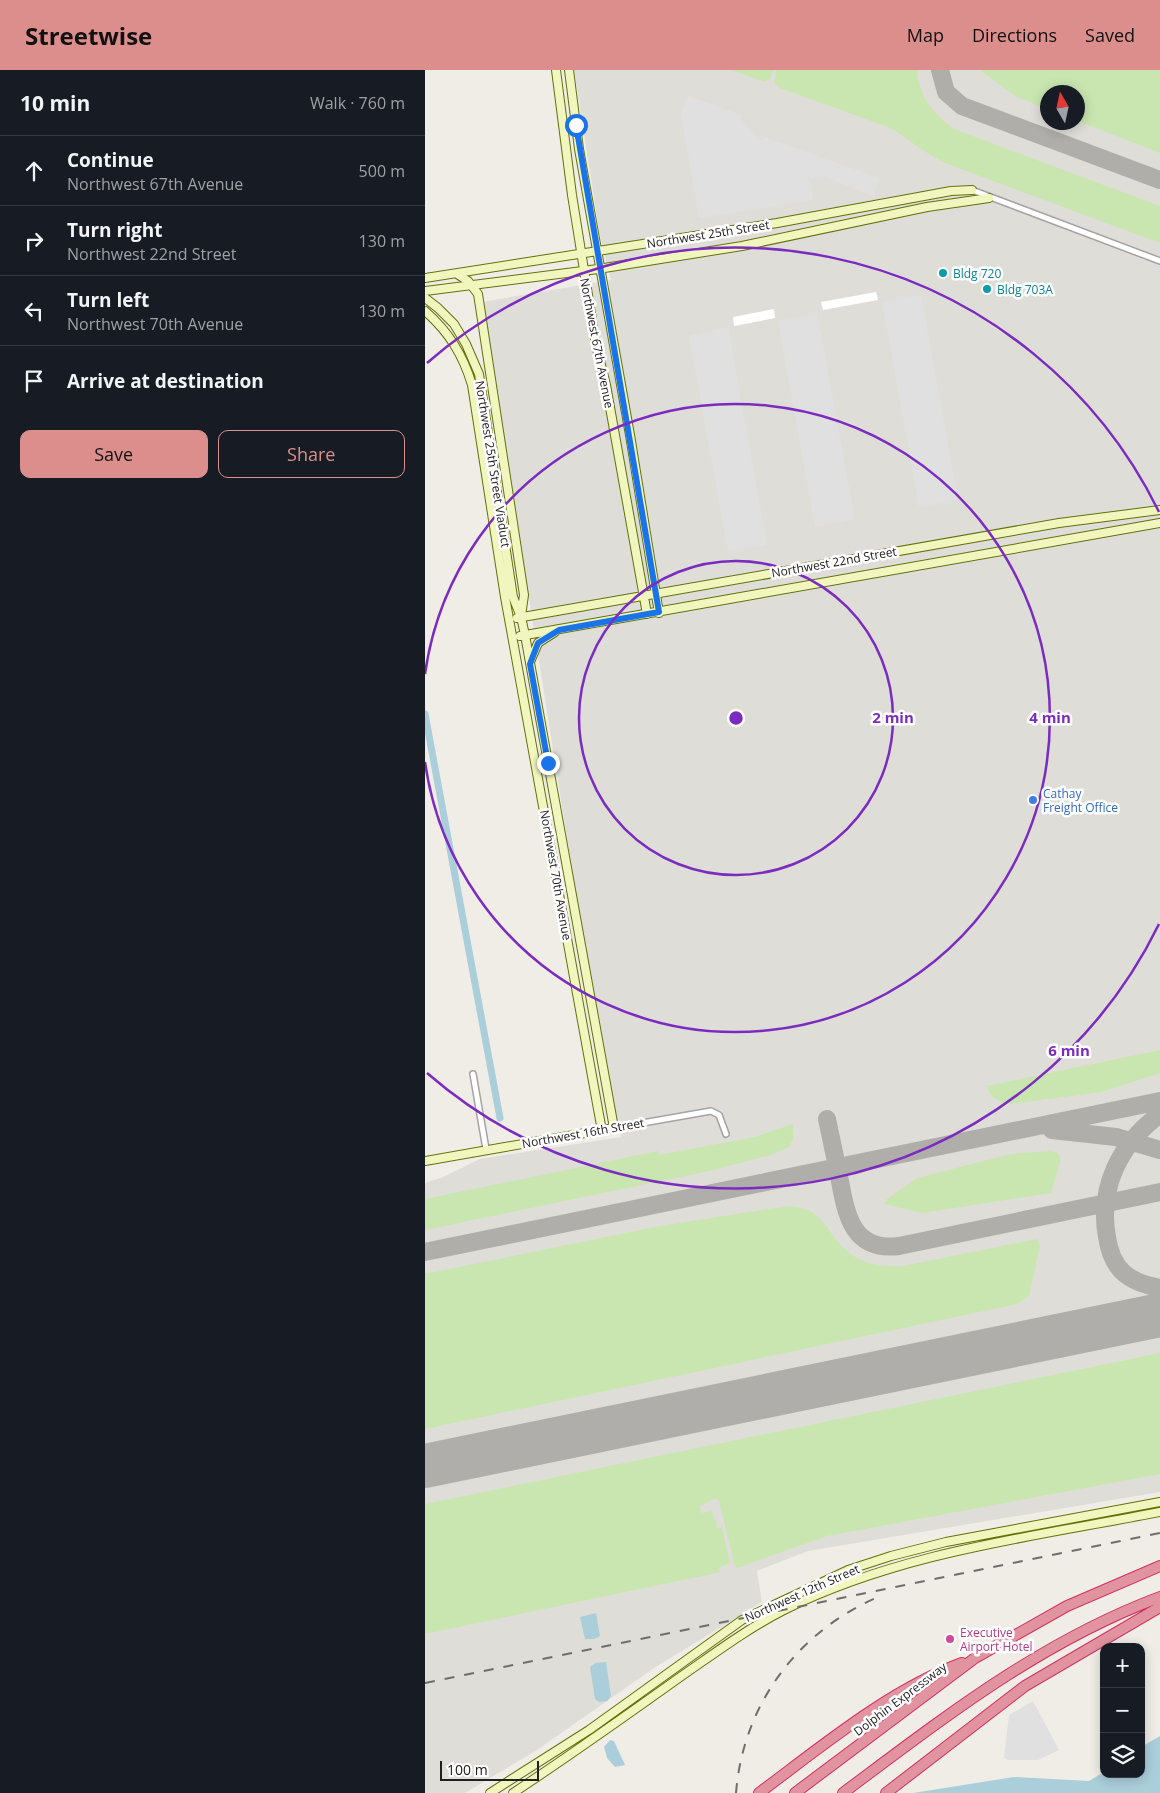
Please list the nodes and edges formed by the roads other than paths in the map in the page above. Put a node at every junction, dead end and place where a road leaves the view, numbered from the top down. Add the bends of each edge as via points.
1 (556, 70) edge
2 (569, 70) edge
3 (972, 190) joint
4 (989, 198) junction
5 (597, 251) junction
6 (581, 254) junction
7 (1160, 261) edge
8 (599, 269) junction
9 (583, 270) junction
10 (457, 274) junction
11 (425, 278) edge
12 (487, 283) junction
13 (472, 285) junction
14 (425, 291) edge
15 (478, 294) junction
16 (425, 298) edge
17 (425, 311) edge
18 (1160, 510) edge
19 (1160, 523) edge
20 (656, 593) junction
21 (643, 595) junction
22 (659, 612) junction
23 (647, 614) junction
24 (521, 617) junction
25 (510, 619) junction
26 (559, 630) junction
27 (525, 635) junction
28 (513, 638) junction
29 (530, 664) junction
30 (473, 1074) dead end
31 (614, 1128) junction
32 (602, 1131) junction
33 (725, 1134) dead end
34 (486, 1149) junction
35 (425, 1162) edge
36 (1160, 1502) edge
37 (1160, 1512) edge
38 (1160, 1566) edge
39 (1160, 1598) edge
40 (1160, 1607) edge
41 (975, 1658) junction
42 (490, 1793) edge
43 (513, 1793) edge
44 (759, 1793) edge
45 (795, 1793) edge
46 (843, 1793) edge
47 (886, 1793) edge

1 - 6 main road, Northwest 67th Avenue
2 - 5 main road, Northwest 67th Avenue
3 - 4 street, Northwest 25th Street
3 - 5 main road, Northwest 25th Street
4 - 7 street, Northwest 25th Street
4 - 8 main road, Northwest 25th Street via 742,246
5 - 6 main road, Northwest 25th Street
5 - 8 main road, Northwest 67th Avenue
6 - 9 main road, Northwest 67th Avenue
6 - 10 main road, Northwest 25th Street
8 - 9 main road, Northwest 25th Street
8 - 20 main road, Northwest 67th Avenue
9 - 12 main road, Northwest 25th Street
9 - 21 main road, Northwest 67th Avenue
10 - 11 main road, Northwest 25th Street
10 - 13 main road
12 - 13 main road, Northwest 25th Street
12 - 15 main road
13 - 14 main road, Northwest 25th Street
13 - 15 main road
15 - 24 main road via 524,595
16 - 24 main road, Northwest 25th Street Viaduct via 454,324 475,362 483,389 513,597
17 - 25 main road, Northwest 25th Street Viaduct via 454,343 472,385
18 - 20 main road, Northwest 22nd Street via 1059,523
19 - 22 main road, Northwest 22nd Street
20 - 21 main road, Northwest 22nd Street
20 - 22 main road, Northwest 67th Avenue
21 - 23 main road, Northwest 67th Avenue
21 - 24 main road, Northwest 22nd Street
22 - 23 main road, Northwest 22nd Street
23 - 26 main road, Northwest 22nd Street
24 - 25 main road, Northwest 22nd Street
24 - 27 main road, Northwest 70th Avenue
25 - 28 main road, Northwest 70th Avenue
26 - 27 main road, Northwest 22nd Street
26 - 29 main road via 538,643
27 - 28 main road, Northwest 22nd Street
27 - 29 main road, Northwest 70th Avenue
28 - 32 main road, Northwest 70th Avenue
29 - 31 main road, Northwest 70th Avenue
30 - 34 street
31 - 32 main road, Northwest 16th Street
31 - 33 street, Northwest 16th Street via 711,1111 719,1115
32 - 34 main road, Northwest 16th Street
34 - 35 main road, Northwest 16th Street
36 - 42 main road, Northwest 12th Street via 946,1542 849,1570 800,1591 742,1620 589,1730
37 - 43 main road, Northwest 12th Street via 932,1556 885,1569 819,1594 780,1612 729,1643
38 - 41 highway, Dolphin Expressway via 1067,1606
39 - 46 highway via 1099,1623 1021,1665 969,1699
40 - 47 highway via 1025,1686
41 - 44 highway via 941,1671 881,1706
41 - 45 highway, Dolphin Expressway

